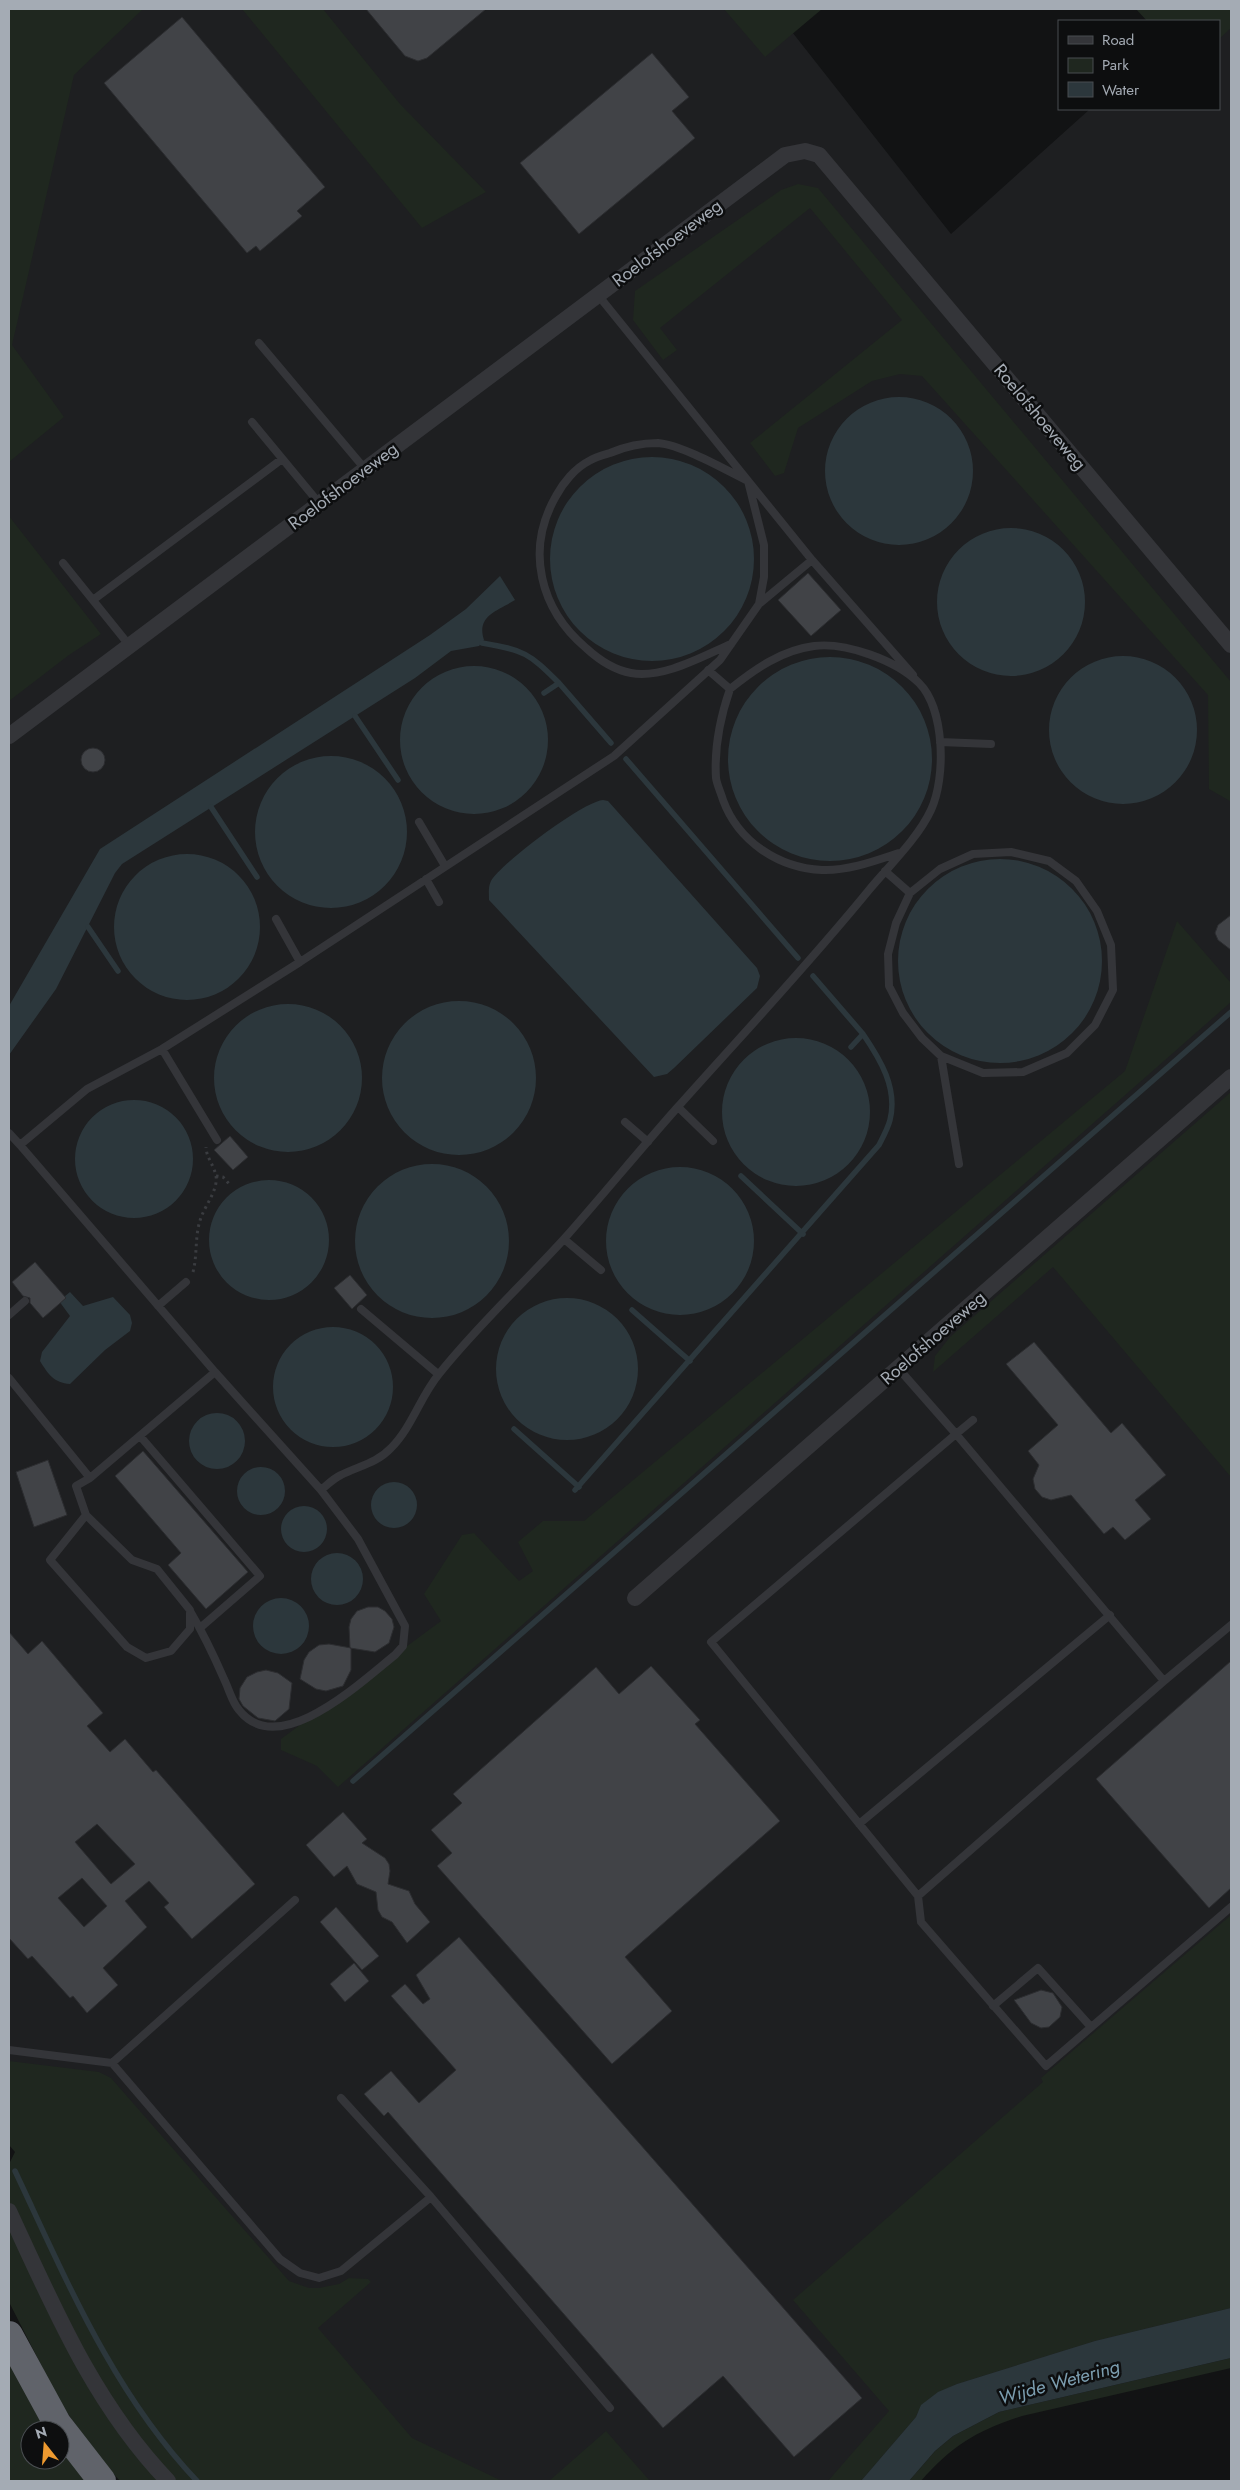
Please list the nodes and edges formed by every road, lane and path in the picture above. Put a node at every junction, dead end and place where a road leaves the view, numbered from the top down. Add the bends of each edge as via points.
1 (598, 295) junction
2 (259, 343) dead end
3 (252, 422) dead end
4 (282, 459) junction
5 (365, 469) junction
6 (748, 481) junction
7 (319, 504) junction
8 (812, 560) junction
9 (63, 564) dead end
10 (93, 600) junction
11 (760, 604) junction
12 (731, 644) junction
13 (129, 645) junction
14 (1231, 645) edge
15 (708, 670) junction
16 (920, 683) junction
17 (730, 689) junction
18 (9, 736) edge
19 (940, 742) junction
20 (991, 744) dead end
21 (419, 822) dead end
22 (900, 852) junction
23 (445, 866) junction
24 (885, 871) junction
25 (426, 879) junction
26 (910, 893) junction
27 (439, 902) dead end
28 (276, 919) dead end
29 (300, 962) junction
30 (162, 1049) junction
31 (941, 1056) junction
32 (1231, 1078) edge
33 (678, 1107) junction
34 (204, 1118) junction
35 (625, 1122) dead end
36 (9, 1133) edge
37 (217, 1140) dead end
38 (713, 1141) dead end
39 (648, 1142) junction
40 (20, 1145) junction
41 (959, 1164) dead end
42 (216, 1176) junction
43 (231, 1186) dead end
44 (564, 1239) junction
45 (601, 1270) dead end
46 (186, 1282) joint
47 (25, 1301) dead end
48 (158, 1306) junction
49 (361, 1309) dead end
50 (9, 1315) edge
51 (898, 1368) junction
52 (215, 1372) junction
53 (438, 1374) junction
54 (9, 1378) edge
55 (973, 1420) dead end
56 (956, 1434) junction
57 (140, 1436) junction
58 (90, 1478) junction
59 (321, 1490) junction
60 (86, 1515) junction
61 (635, 1598) dead end
62 (190, 1610) junction
63 (1110, 1616) junction
64 (1231, 1625) edge
65 (200, 1628) junction
66 (1164, 1681) junction
67 (860, 1824) junction
68 (918, 1896) junction
69 (295, 1900) dead end
70 (1231, 1907) edge
71 (993, 2006) junction
72 (1091, 2028) junction
73 (9, 2050) edge
74 (112, 2063) junction
75 (341, 2098) dead end
76 (431, 2197) junction
77 (9, 2211) edge
78 (9, 2335) edge
79 (610, 2408) dead end
80 (102, 2481) edge
81 (168, 2481) edge

1 - 5 street, Roelofshoeveweg
1 - 6 lane
1 - 14 street, Roelofshoeveweg via 785,155 805,151 819,155
2 - 5 lane
3 - 4 lane
4 - 7 lane
4 - 10 lane
5 - 7 street, Roelofshoeveweg
6 - 8 lane
6 - 11 lane via 764,545
6 - 12 lane via 700,457 658,443 623,448 587,461 563,484 547,511 539,542 541,577 552,610 570,635 601,661 632,673 670,671
7 - 13 street, Roelofshoeveweg
8 - 11 lane
8 - 16 lane
9 - 10 lane
10 - 13 lane
11 - 12 lane
12 - 15 lane
13 - 18 street, Roelofshoeveweg
15 - 17 lane
15 - 23 lane via 614,756
16 - 17 lane via 892,665 850,647 814,646 780,655
16 - 19 lane via 936,713
17 - 22 lane via 718,735 716,780 730,817 758,848 787,864 823,870 865,864
19 - 20 lane
19 - 22 lane via 940,778 932,810
21 - 23 lane
22 - 24 lane
23 - 25 lane
24 - 26 lane
24 - 33 lane via 813,959
25 - 27 lane
25 - 29 lane
26 - 31 lane via 896,923 888,954 890,986 903,1013
26 - 31 lane via 940,869 974,854 1011,852 1049,861 1076,881 1097,911 1111,945 1113,990 1095,1025 1067,1053 1023,1072 983,1073
28 - 29 lane
29 - 30 lane
30 - 34 lane
30 - 40 lane via 87,1089
31 - 41 lane
32 - 51 street, Roelofshoeveweg
33 - 38 lane
33 - 39 lane
34 - 37 lane
34 - 42 path via 206,1153
35 - 39 lane
36 - 40 lane
39 - 44 lane
40 - 48 lane
42 - 43 path
42 - 46 path via 215,1187 201,1216 196,1238 196,1262
44 - 45 lane
44 - 53 lane
46 - 48 lane
47 - 50 lane
48 - 52 lane
49 - 53 lane
51 - 56 lane
51 - 61 street, Roelofshoeveweg
52 - 57 lane
52 - 59 lane
53 - 59 lane via 390,1450 372,1463 339,1476
54 - 58 lane
55 - 56 lane
56 - 63 lane
56 - 67 lane via 711,1642
57 - 58 lane
57 - 65 lane via 260,1576
58 - 60 lane via 76,1486
59 - 65 lane via 358,1539 394,1603 405,1626 404,1646 324,1710 301,1721 279,1726 256,1725 238,1710
60 - 62 lane via 132,1560 157,1569
60 - 62 lane via 50,1560 127,1647 146,1658 171,1651 190,1628
62 - 65 lane
63 - 66 lane
63 - 67 lane
64 - 66 lane
66 - 68 lane
67 - 68 lane
68 - 71 lane via 921,1922
69 - 74 lane
70 - 72 lane
71 - 72 lane via 1046,2066
71 - 72 lane via 1038,1968
73 - 74 lane
74 - 76 lane via 280,2259 300,2273 319,2278 341,2271
75 - 76 lane
76 - 79 lane
77 - 81 street via 70,2342 93,2383
78 - 80 highway via 57,2422

